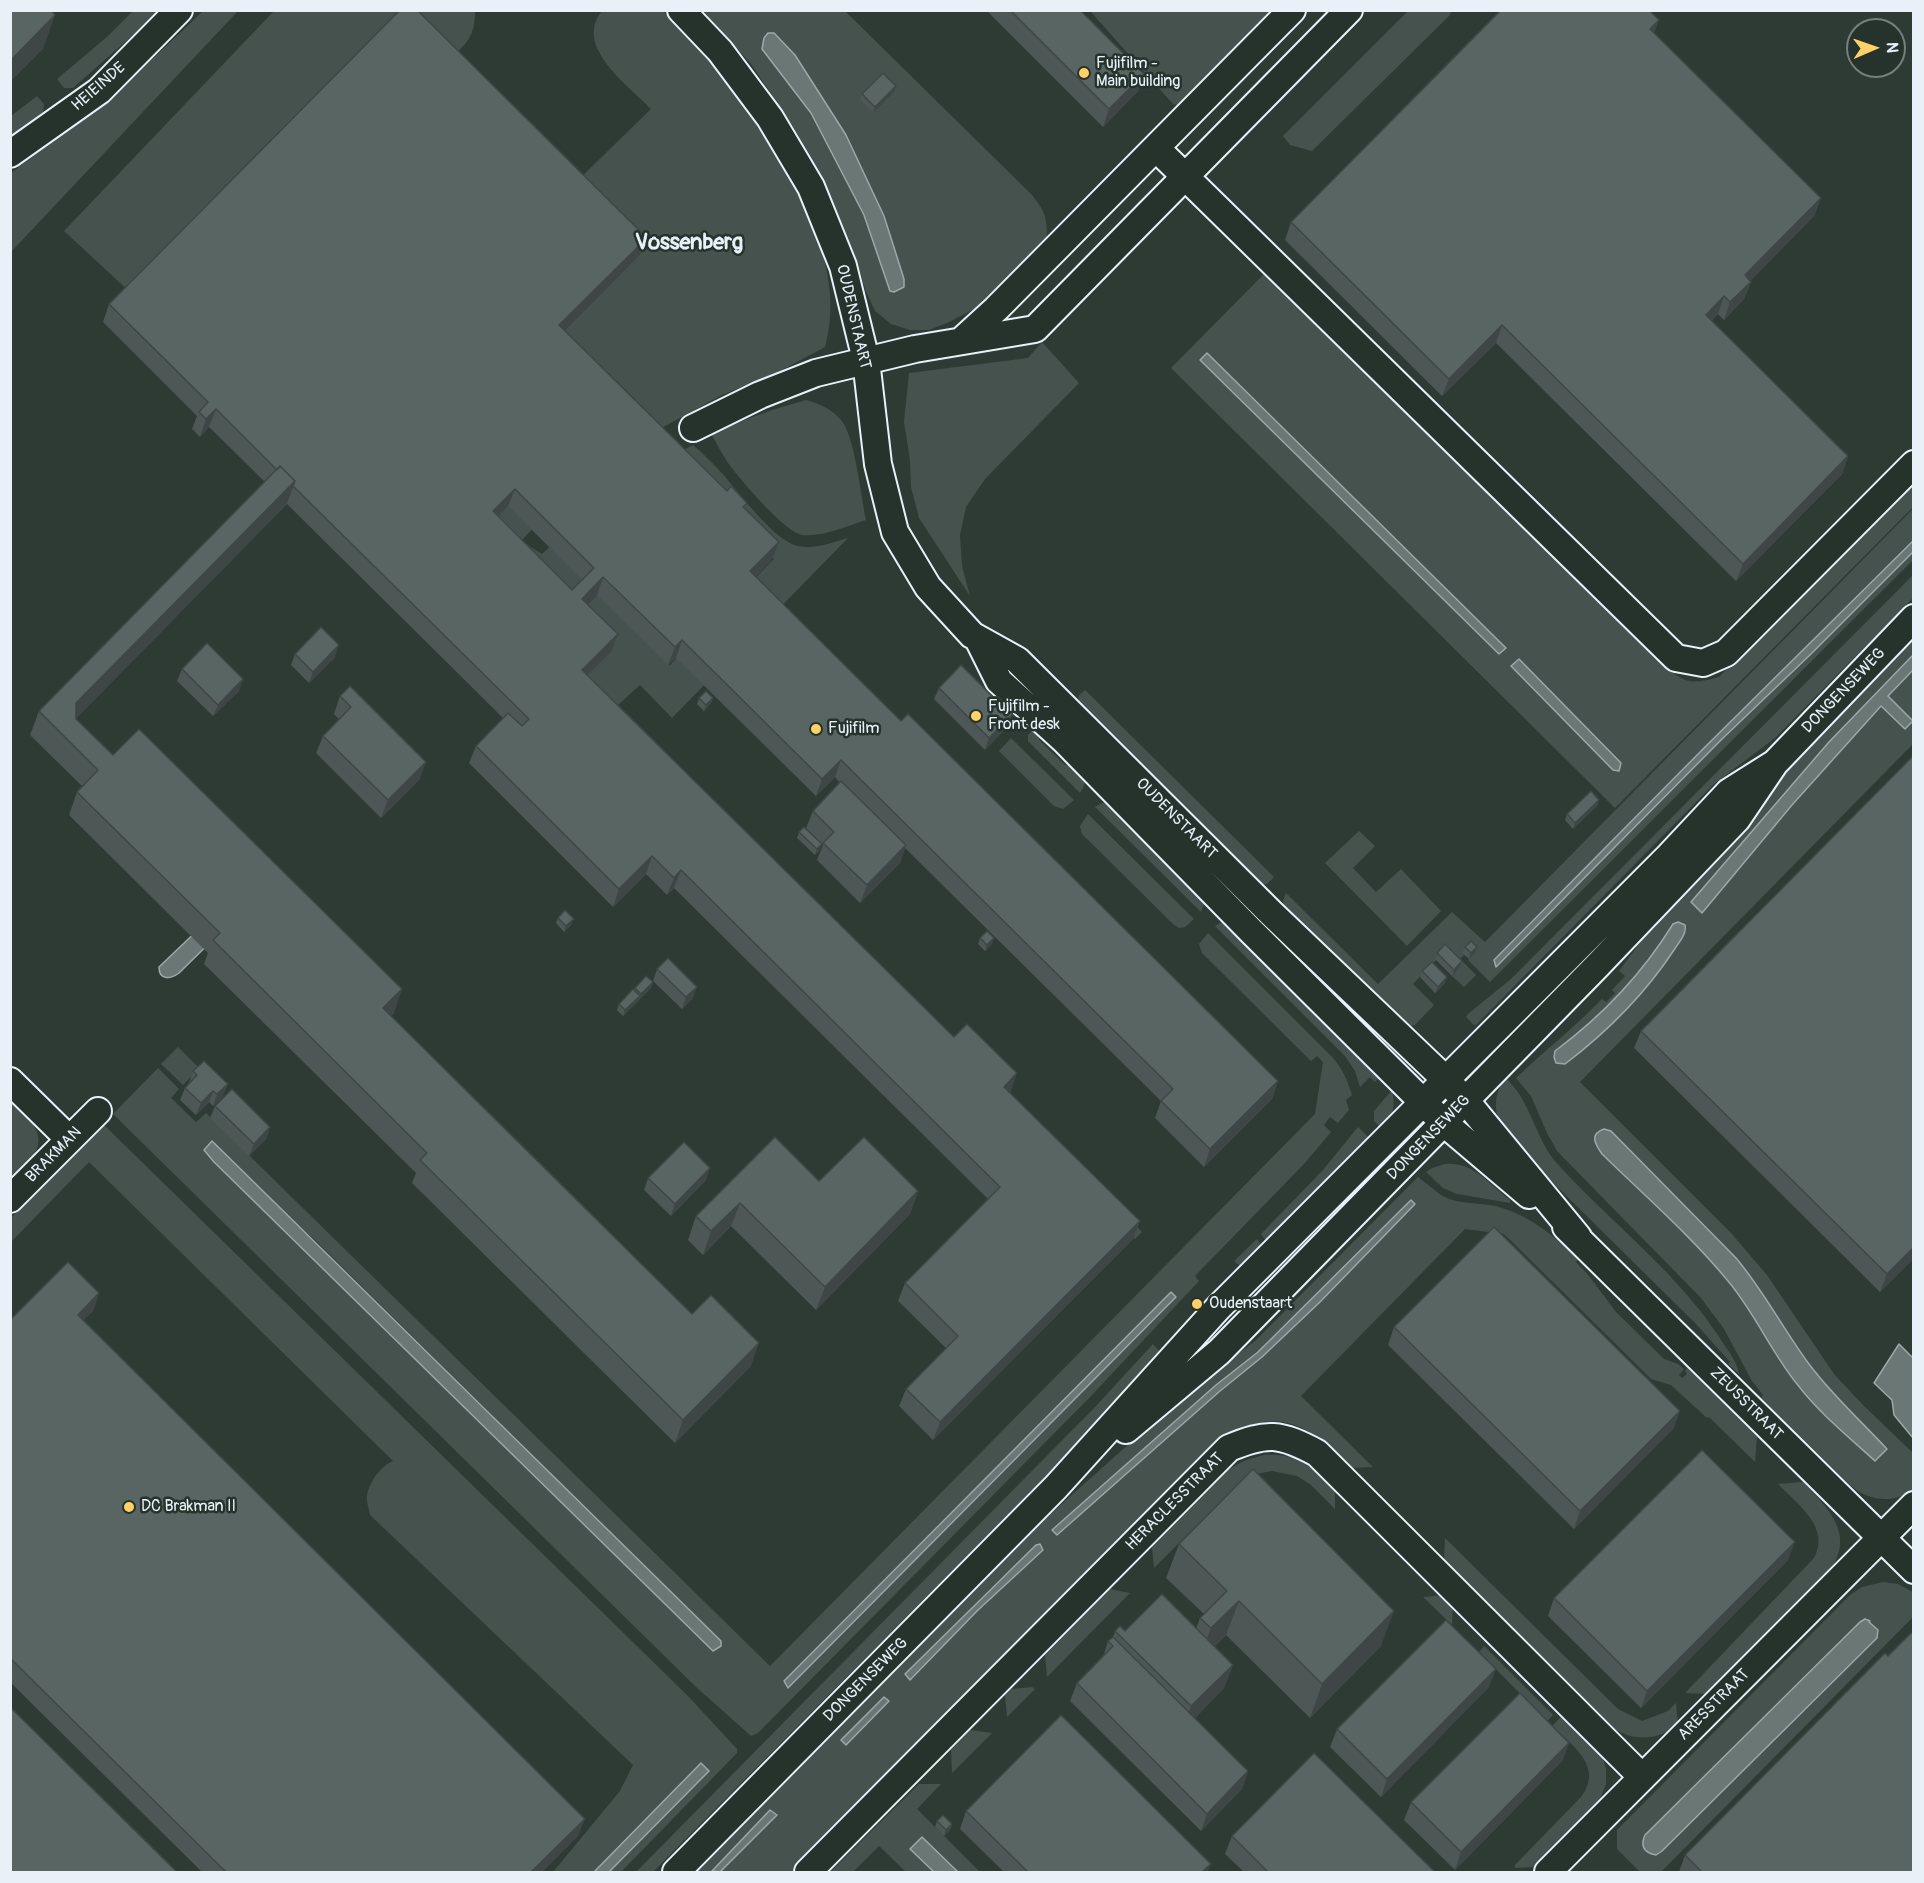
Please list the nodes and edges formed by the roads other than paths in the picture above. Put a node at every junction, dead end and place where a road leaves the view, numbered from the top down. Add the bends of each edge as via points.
1 (179, 10) edge
2 (681, 10) edge
3 (1292, 10) edge
4 (1349, 10) edge
5 (1156, 148) junction
6 (10, 154) edge
7 (1185, 177) junction
8 (961, 341) junction
9 (866, 360) junction
10 (693, 428) dead end
11 (1914, 464) edge
12 (1914, 618) edge
13 (980, 641) junction
14 (1774, 763) junction
15 (1446, 1080) junction
16 (10, 1081) edge
17 (1423, 1101) junction
18 (1466, 1101) junction
19 (98, 1111) dead end
20 (1444, 1123) junction
21 (69, 1139) junction
22 (10, 1199) edge
23 (1578, 1237) junction
24 (1056, 1487) junction
25 (1914, 1505) edge
26 (1881, 1538) junction
27 (1914, 1570) edge
28 (1642, 1777) junction
29 (676, 1872) edge
30 (808, 1872) edge
31 (1548, 1872) edge

1 - 6 street, HEIEINDE via 99,91
2 - 9 street, OUDENSTAART via 720,51 770,117 811,187 843,266
3 - 5 street
4 - 7 street
5 - 7 street
5 - 8 street
7 - 8 street via 1035,329
7 - 11 street via 1676,658 1703,663 1726,653
8 - 9 street
9 - 10 street via 816,373 760,395
9 - 13 street, OUDENSTAART via 878,464 895,532 928,587
12 - 14 street, DONGENSEWEG
13 - 15 street, OUDENSTAART via 1017,660 1271,913
13 - 17 street, OUDENSTAART via 999,681 1065,741
14 - 15 street, DONGENSEWEG via 1729,792
14 - 18 street, DONGENSEWEG via 1737,819
15 - 17 street, DONGENSEWEG
15 - 18 street, OUDENSTAART
16 - 21 street
17 - 20 street, OUDENSTAART
17 - 24 street, DONGENSEWEG via 1218,1308
18 - 20 street, DONGENSEWEG
18 - 23 street, ZEUSSTRAAT
19 - 21 street, BRAKMAN
20 - 23 street, ZEUSSTRAAT
20 - 24 street, DONGENSEWEG via 1219,1352
21 - 22 street, BRAKMAN
23 - 26 street, ZEUSSTRAAT
24 - 29 street, DONGENSEWEG
25 - 26 street, ARESSTRAAT
26 - 27 street, ZEUSSTRAAT
26 - 28 street, ARESSTRAAT
28 - 30 street, HERACLESSTRAAT via 1317,1453 1274,1436 1251,1439 1229,1449
28 - 31 street, ARESSTRAAT

